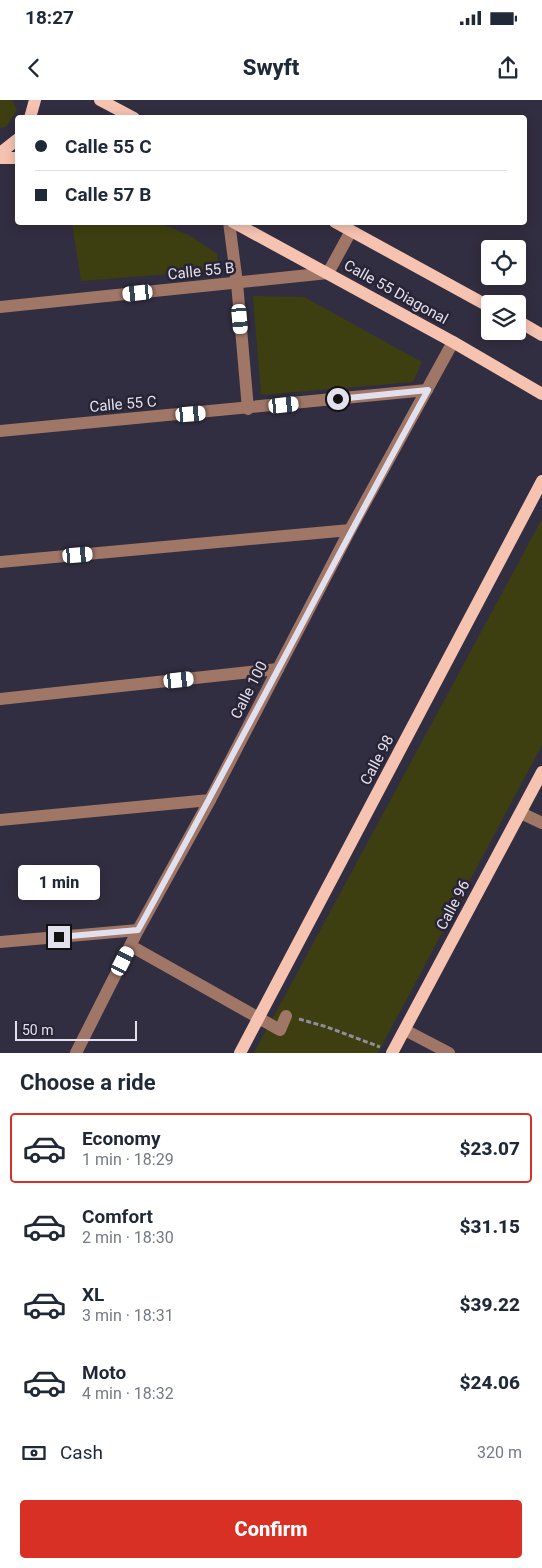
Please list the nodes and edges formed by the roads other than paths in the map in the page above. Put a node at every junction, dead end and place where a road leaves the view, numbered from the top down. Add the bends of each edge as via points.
1 (35, 100) edge
2 (100, 100) edge
3 (31, 115) edge
4 (128, 115) edge
5 (15, 141) edge
6 (0, 153) edge
7 (0, 158) edge
8 (15, 158) edge
9 (231, 225) edge
10 (237, 225) edge
11 (340, 225) edge
12 (351, 231) junction
13 (328, 273) junction
14 (237, 283) junction
15 (481, 301) edge
16 (0, 306) edge
17 (526, 326) edge
18 (542, 335) edge
19 (453, 342) junction
20 (428, 390) junction
21 (542, 394) edge
22 (248, 408) junction
23 (0, 431) edge
24 (542, 481) edge
25 (350, 530) junction
26 (0, 562) edge
27 (278, 669) junction
28 (0, 698) edge
29 (542, 772) edge
30 (210, 800) junction
31 (521, 813) junction
32 (0, 820) edge
33 (542, 823) edge
34 (138, 930) junction
35 (0, 942) edge
36 (131, 946) junction
37 (286, 1016) road end
38 (258, 1020) junction
39 (405, 1030) junction
40 (392, 1052) edge
41 (76, 1053) edge
42 (240, 1053) edge
43 (449, 1053) edge

1 - 3 main road
2 - 4 main road
5 - 6 main road
7 - 8 main road
9 - 14 street
10 - 13 main road, Calle 55 Diagonal
11 - 12 main road
12 - 13 street
12 - 15 main road
13 - 14 street, Calle 55 B
13 - 19 main road, Calle 55 Diagonal
14 - 16 street, Calle 55 B
14 - 22 street
17 - 18 main road
19 - 20 street, Calle 100
19 - 21 main road, Calle 55 Diagonal
20 - 22 street, Calle 55 C
20 - 25 street, Calle 100
22 - 23 street, Calle 55 C
24 - 38 main road, Calle 98
25 - 26 street
25 - 27 street, Calle 100
27 - 28 street
27 - 30 street, Calle 100
29 - 31 main road, Calle 96
30 - 32 street
30 - 34 street, Calle 100
31 - 33 street
31 - 39 main road, Calle 96
34 - 35 street
34 - 36 street, Calle 100
36 - 38 street
36 - 41 street, Calle 100
37 - 38 street via 280,1030
38 - 42 main road, Calle 98
39 - 40 main road, Calle 96
39 - 43 street

